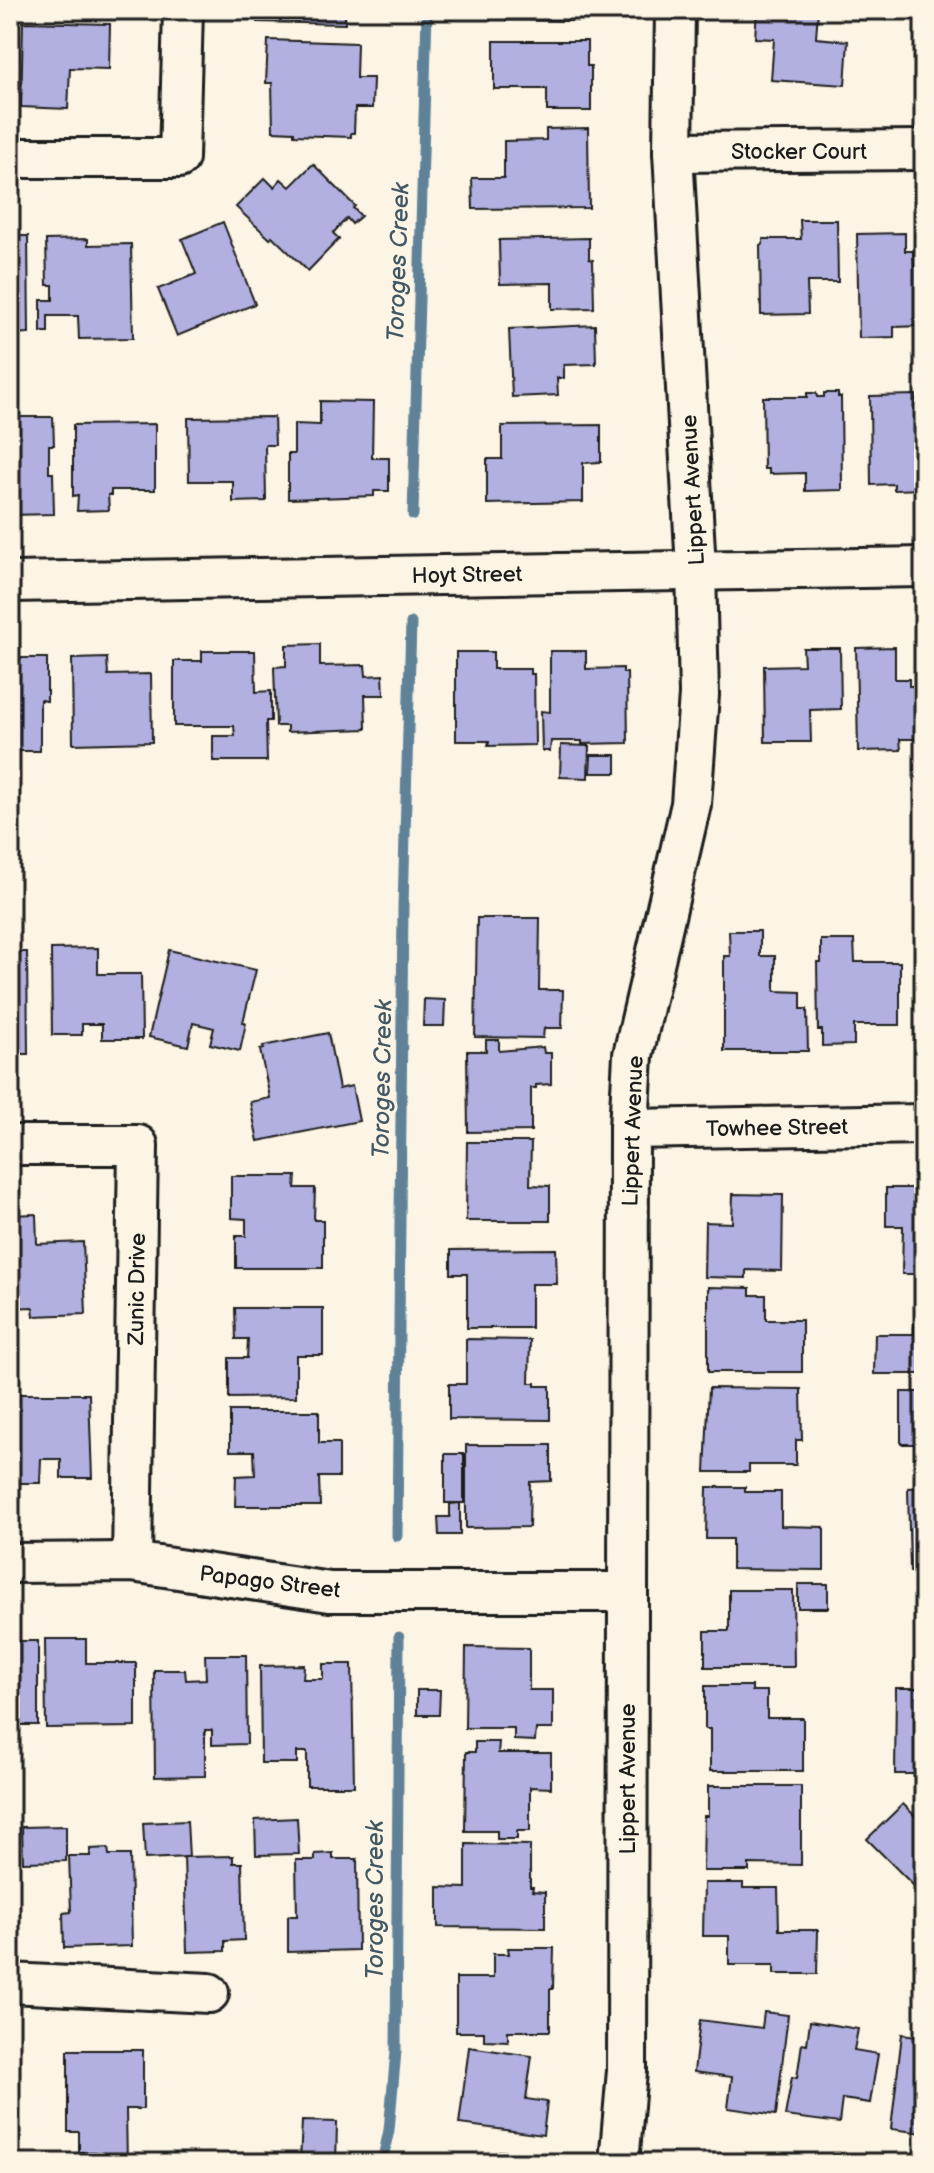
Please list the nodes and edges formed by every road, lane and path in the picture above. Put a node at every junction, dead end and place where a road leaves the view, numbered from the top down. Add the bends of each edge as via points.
1 (183, 10) edge
2 (675, 10) edge
3 (924, 150) edge
4 (673, 152) junction
5 (10, 158) edge
6 (924, 567) edge
7 (696, 569) junction
8 (10, 582) edge
9 (924, 1124) edge
10 (629, 1129) junction
11 (10, 1145) edge
12 (132, 1562) junction
13 (10, 1563) edge
14 (628, 1592) junction
15 (10, 1983) edge
16 (209, 1993) dead end
17 (619, 2163) edge

1 - 5 street via 179,158
2 - 4 street, Lippert Avenue
3 - 4 street, Stocker Court
4 - 7 street, Lippert Avenue
6 - 7 street, Hoyt Street
7 - 8 street, Hoyt Street
7 - 10 street, Lippert Avenue via 699,695 691,804 633,1055
9 - 10 street, Towhee Street
10 - 14 street, Lippert Avenue
11 - 12 street, Zunic Drive via 138,1145
12 - 13 street, Papago Street
12 - 14 street, Papago Street via 330,1592
14 - 17 street, Lippert Avenue via 627,2071
15 - 16 street

